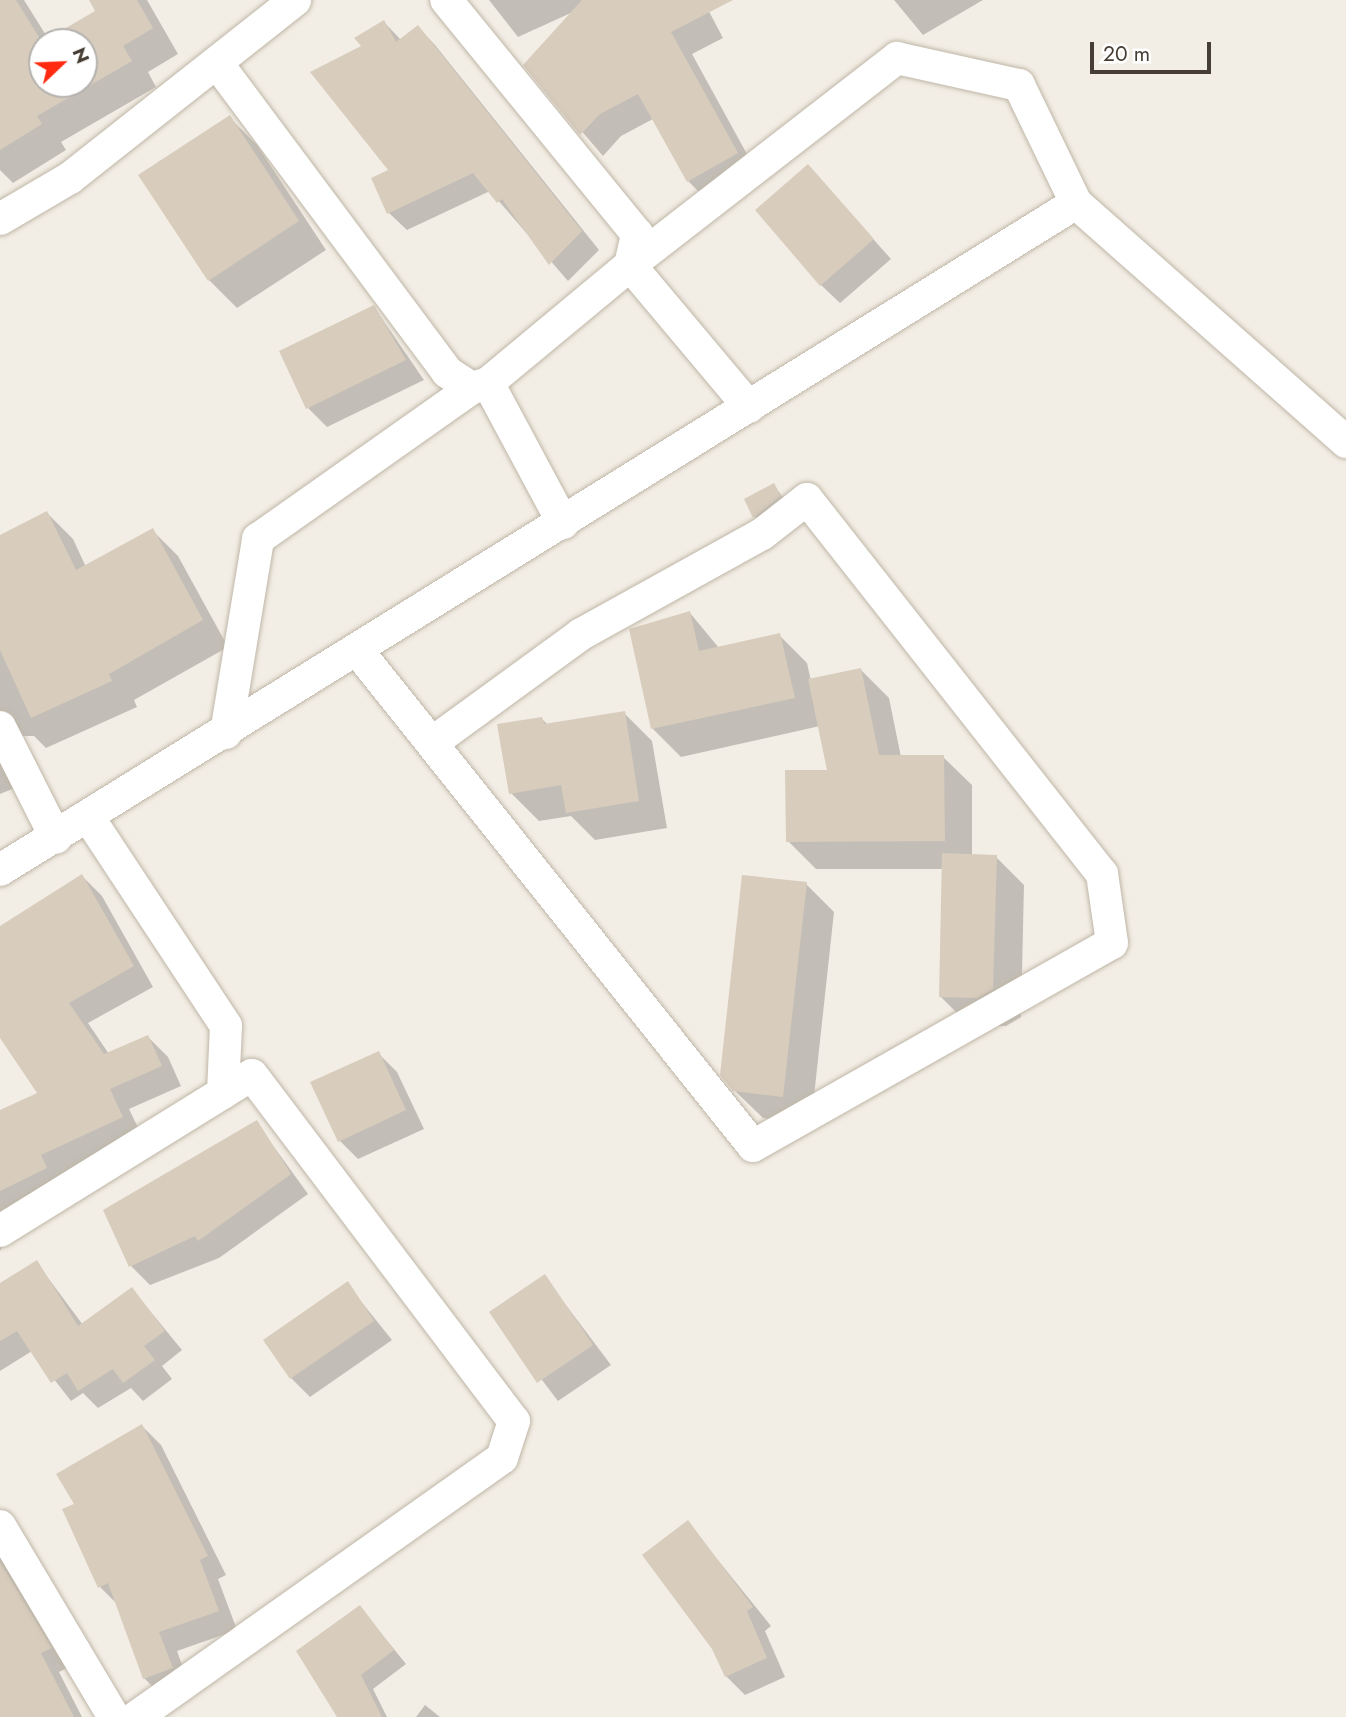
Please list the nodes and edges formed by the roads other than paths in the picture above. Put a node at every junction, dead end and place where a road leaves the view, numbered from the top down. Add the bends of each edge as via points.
1 (295, 0) edge
2 (446, 0) edge
3 (217, 62) junction
4 (1076, 203) junction
5 (0, 219) edge
6 (629, 265) junction
7 (480, 386) junction
8 (749, 407) junction
9 (1346, 442) edge
10 (563, 523) junction
11 (358, 651) junction
12 (0, 727) edge
13 (226, 733) junction
14 (432, 743) junction
15 (89, 818) junction
16 (56, 838) junction
17 (0, 870) edge
18 (223, 1093) junction
19 (0, 1231) edge
20 (0, 1527) edge
21 (114, 1717) edge
22 (136, 1717) edge

1 - 3 street
2 - 6 street via 631,219 636,242
3 - 5 street via 70,178
3 - 7 street via 447,372
4 - 6 street via 1019,85 897,58
4 - 8 street
4 - 9 street
6 - 7 street
6 - 8 street
7 - 10 street
7 - 13 street via 258,539
8 - 10 street
10 - 11 street
11 - 13 street
11 - 14 street
12 - 16 street
13 - 15 street
14 - 14 street via 753,1146 1112,943 1102,874 807,499 762,534 580,635
15 - 16 street
15 - 18 street via 226,1026
16 - 17 street
18 - 19 street
18 - 22 street via 252,1075 514,1421 502,1458
20 - 21 street

